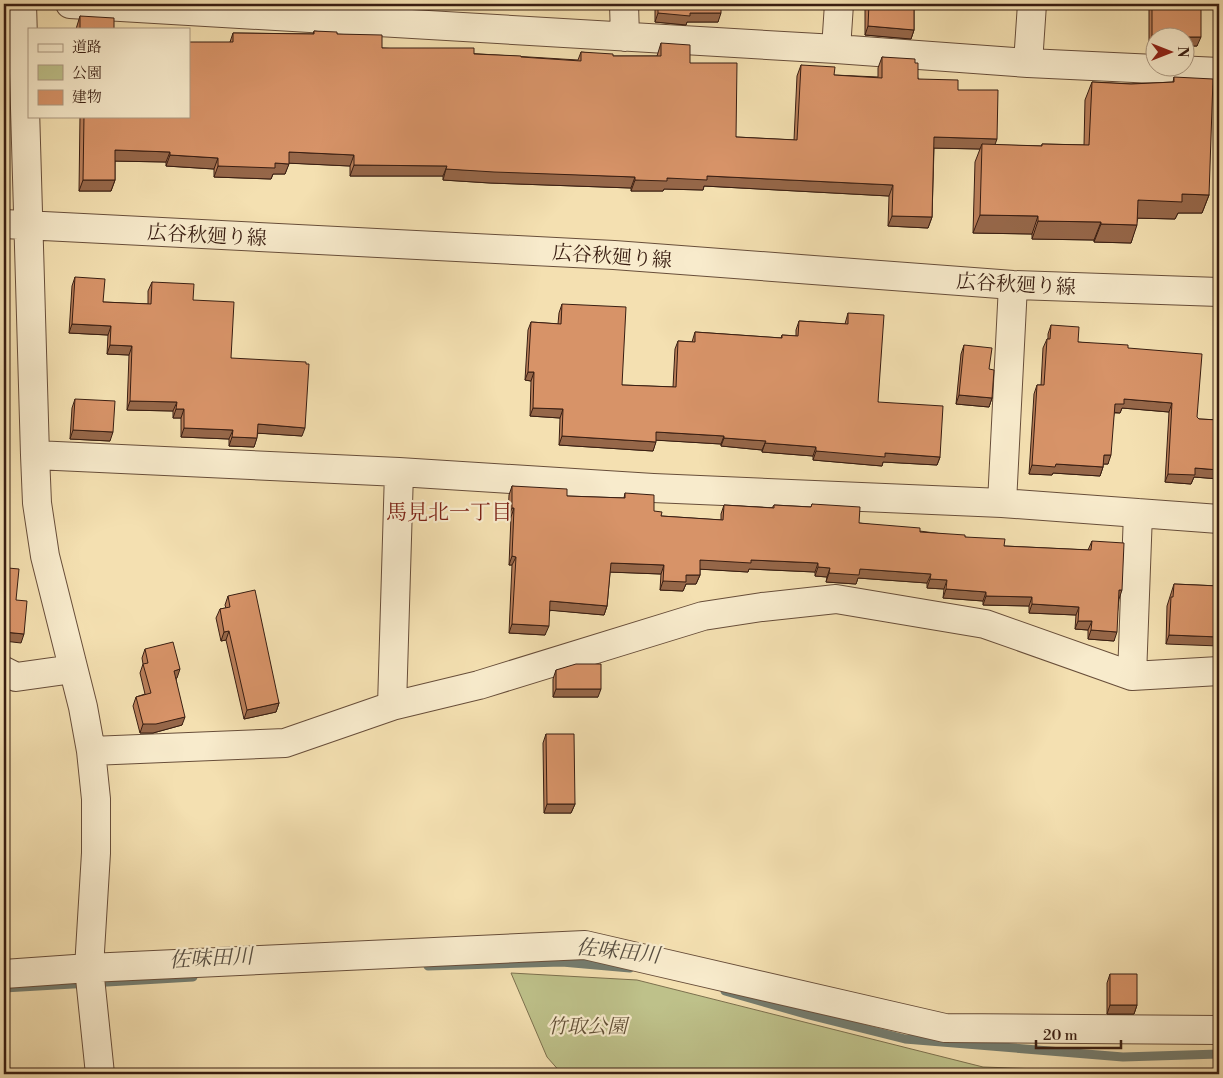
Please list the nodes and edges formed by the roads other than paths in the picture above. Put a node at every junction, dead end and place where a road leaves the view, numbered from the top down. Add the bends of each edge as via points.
1 (22, 4) edge
2 (70, 4) edge
3 (624, 4) edge
4 (840, 4) edge
5 (1032, 4) edge
6 (233, 9) edge
7 (432, 15) edge
8 (625, 37) junction
9 (836, 49) junction
10 (1028, 63) junction
11 (1219, 72) edge
12 (16, 225) edge
13 (1013, 285) junction
14 (1219, 292) edge
15 (34, 455) junction
16 (399, 472) junction
17 (1002, 503) junction
18 (1138, 513) junction
19 (1219, 519) edge
20 (73, 669) junction
21 (4, 671) edge
22 (1219, 671) edge
23 (1132, 676) junction
24 (392, 706) junction
25 (91, 751) junction
26 (89, 968) junction
27 (4, 974) edge
28 (1219, 1030) edge
29 (100, 1074) edge

1 - 12 street
2 - 6 street
3 - 8 street
4 - 9 street
5 - 10 street
6 - 7 street
7 - 8 street
8 - 9 street
9 - 10 street
10 - 11 street
12 - 13 street, 広谷秋廻り線 via 614,255
12 - 15 street
13 - 14 street, 広谷秋廻り線
13 - 17 street
15 - 16 street
15 - 20 street via 45,556
16 - 17 street via 653,488
16 - 24 street
17 - 18 street
18 - 19 street
18 - 23 street
20 - 21 street via 16,677
20 - 25 street
22 - 23 street
23 - 24 street via 986,624 836,599 703,616 479,685
24 - 25 street via 285,743
25 - 26 street via 96,799 96,853
26 - 27 street
26 - 28 street via 585,945 945,1028
26 - 29 street

